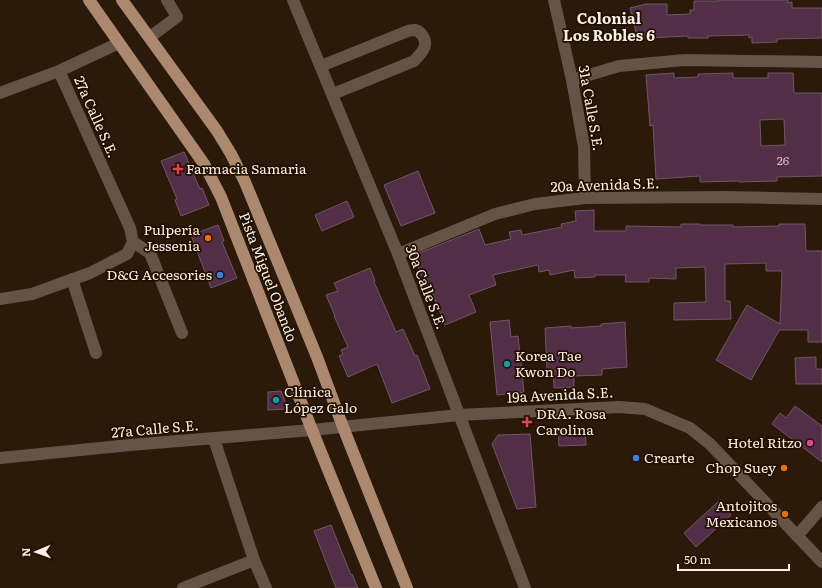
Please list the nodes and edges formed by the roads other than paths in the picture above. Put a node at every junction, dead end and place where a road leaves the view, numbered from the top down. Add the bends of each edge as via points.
1 (89, 0) edge
2 (122, 0) edge
3 (167, 0) edge
4 (293, 0) edge
5 (554, 0) edge
6 (150, 37) junction
7 (119, 43) junction
8 (822, 62) edge
9 (321, 66) junction
10 (59, 71) junction
11 (572, 80) junction
12 (0, 92) edge
13 (333, 94) junction
14 (585, 198) junction
15 (822, 199) edge
16 (133, 242) junction
17 (398, 254) junction
18 (72, 279) junction
19 (0, 299) edge
20 (182, 333) dead end
21 (96, 352) dead end
22 (459, 415) junction
23 (343, 427) junction
24 (312, 430) junction
25 (214, 439) junction
26 (0, 458) edge
27 (822, 506) edge
28 (797, 536) junction
29 (254, 560) junction
30 (822, 562) edge
31 (183, 588) edge
32 (266, 588) edge
33 (376, 588) edge
34 (407, 588) edge
35 (525, 588) edge

1 - 7 main road, Pista Miguel Obando
2 - 6 main road, Pista Miguel Obando
3 - 6 street via 177,17
4 - 9 street, 30a Calle S.E.
5 - 11 street, 31a Calle S.E.
6 - 23 main road, Pista Miguel Obando via 217,131 245,182
7 - 10 street
7 - 24 main road, Pista Miguel Obando via 204,164 221,197
8 - 11 street via 684,60 619,66
9 - 13 street, 30a Calle S.E.
9 - 13 street via 408,31 416,30 424,38 425,45 414,61
10 - 12 street
10 - 16 street, 27a Calle S.E. via 130,228
11 - 14 street, 31a Calle S.E. via 584,146
13 - 17 street, 30a Calle S.E.
14 - 15 street, 20a Avenida S.E.
14 - 17 street, 20a Avenida S.E. via 535,204 495,214
16 - 18 street via 127,254
16 - 20 street via 150,253
17 - 22 street, 30a Calle S.E.
18 - 19 street via 32,294
18 - 21 street
22 - 23 street, 19a Avenida S.E.
22 - 28 street, 19a Avenida S.E. via 619,407 645,409 690,428 710,444
22 - 35 street, 30a Calle S.E.
23 - 24 street, 19a Avenida S.E.
23 - 34 main road, Pista Miguel Obando
24 - 25 street, 27a Calle S.E.
24 - 33 main road, Pista Miguel Obando
25 - 26 street, 27a Calle S.E.
25 - 29 street
27 - 28 street
28 - 30 street, 19a Avenida S.E.
29 - 31 street
29 - 32 street

